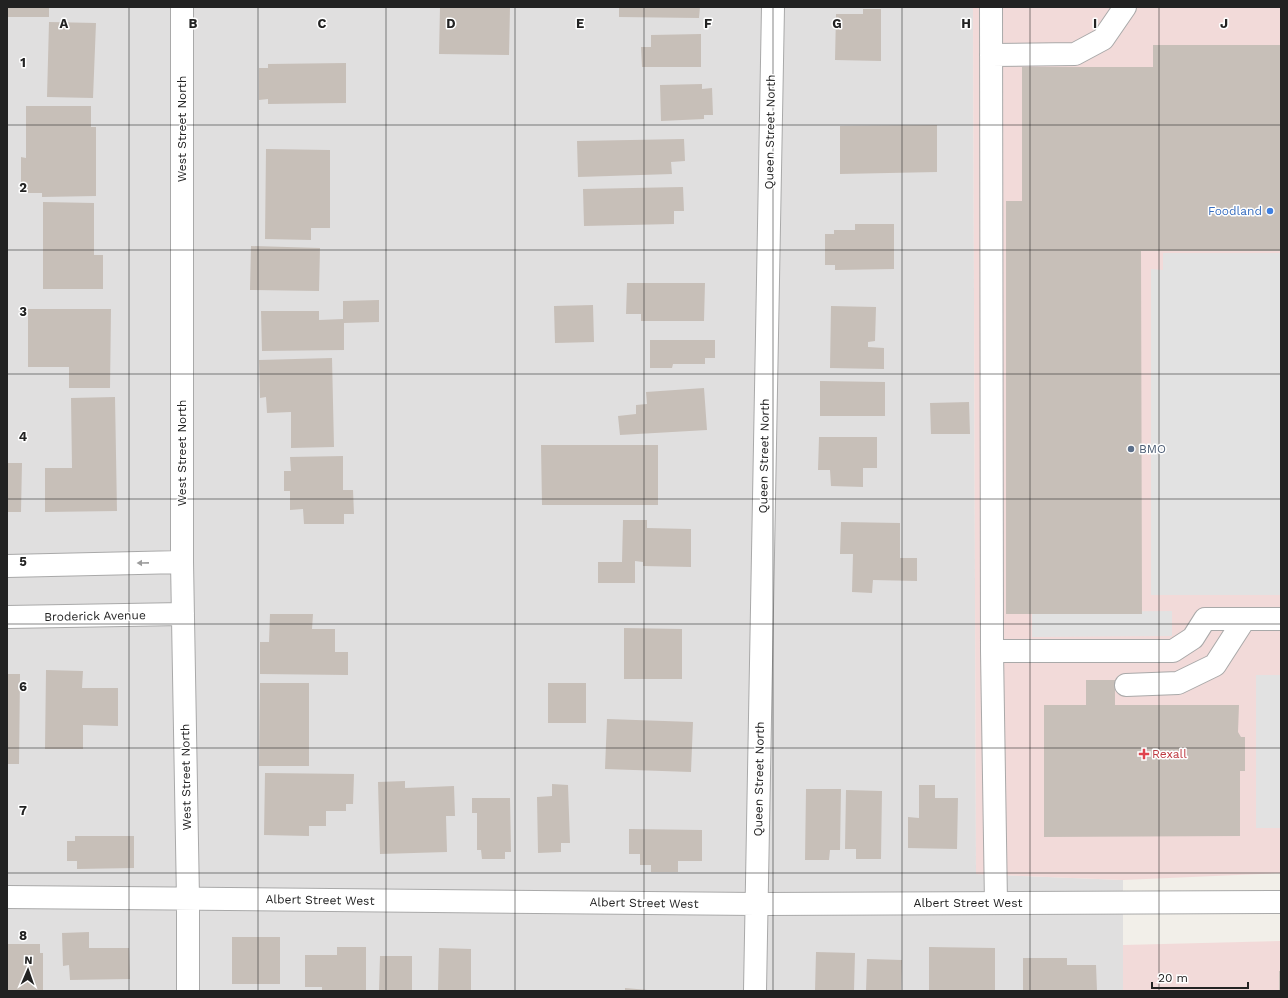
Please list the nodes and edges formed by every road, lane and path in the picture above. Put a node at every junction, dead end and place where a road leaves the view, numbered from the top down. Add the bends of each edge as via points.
1 (182, 7) edge
2 (773, 7) edge
3 (991, 7) edge
4 (1125, 7) edge
5 (991, 56) junction
6 (182, 562) junction
7 (7, 566) edge
8 (183, 614) junction
9 (7, 617) edge
10 (1281, 619) edge
11 (1244, 620) junction
12 (992, 651) junction
13 (1126, 685) dead end
14 (7, 897) edge
15 (188, 899) junction
16 (1281, 902) edge
17 (996, 903) junction
18 (756, 904) junction
19 (188, 991) edge
20 (755, 991) edge

1 - 6 street, West Street North
2 - 18 street, Queen Street North
3 - 5 street
4 - 5 street via 1103,39 1075,54
5 - 12 street
6 -> 7 street
6 - 8 street, West Street North
8 - 9 street, Broderick Avenue
8 - 15 street, West Street North
10 - 11 street
11 - 12 street via 1205,619 1193,638 1173,651
11 - 13 street via 1215,665 1178,683
12 - 17 street
14 - 15 street, Albert Street West
15 - 18 street, Albert Street West
15 - 19 street, West Street North
16 - 17 street, Albert Street West
17 - 18 street, Albert Street West
18 - 20 street, Queen Street North

